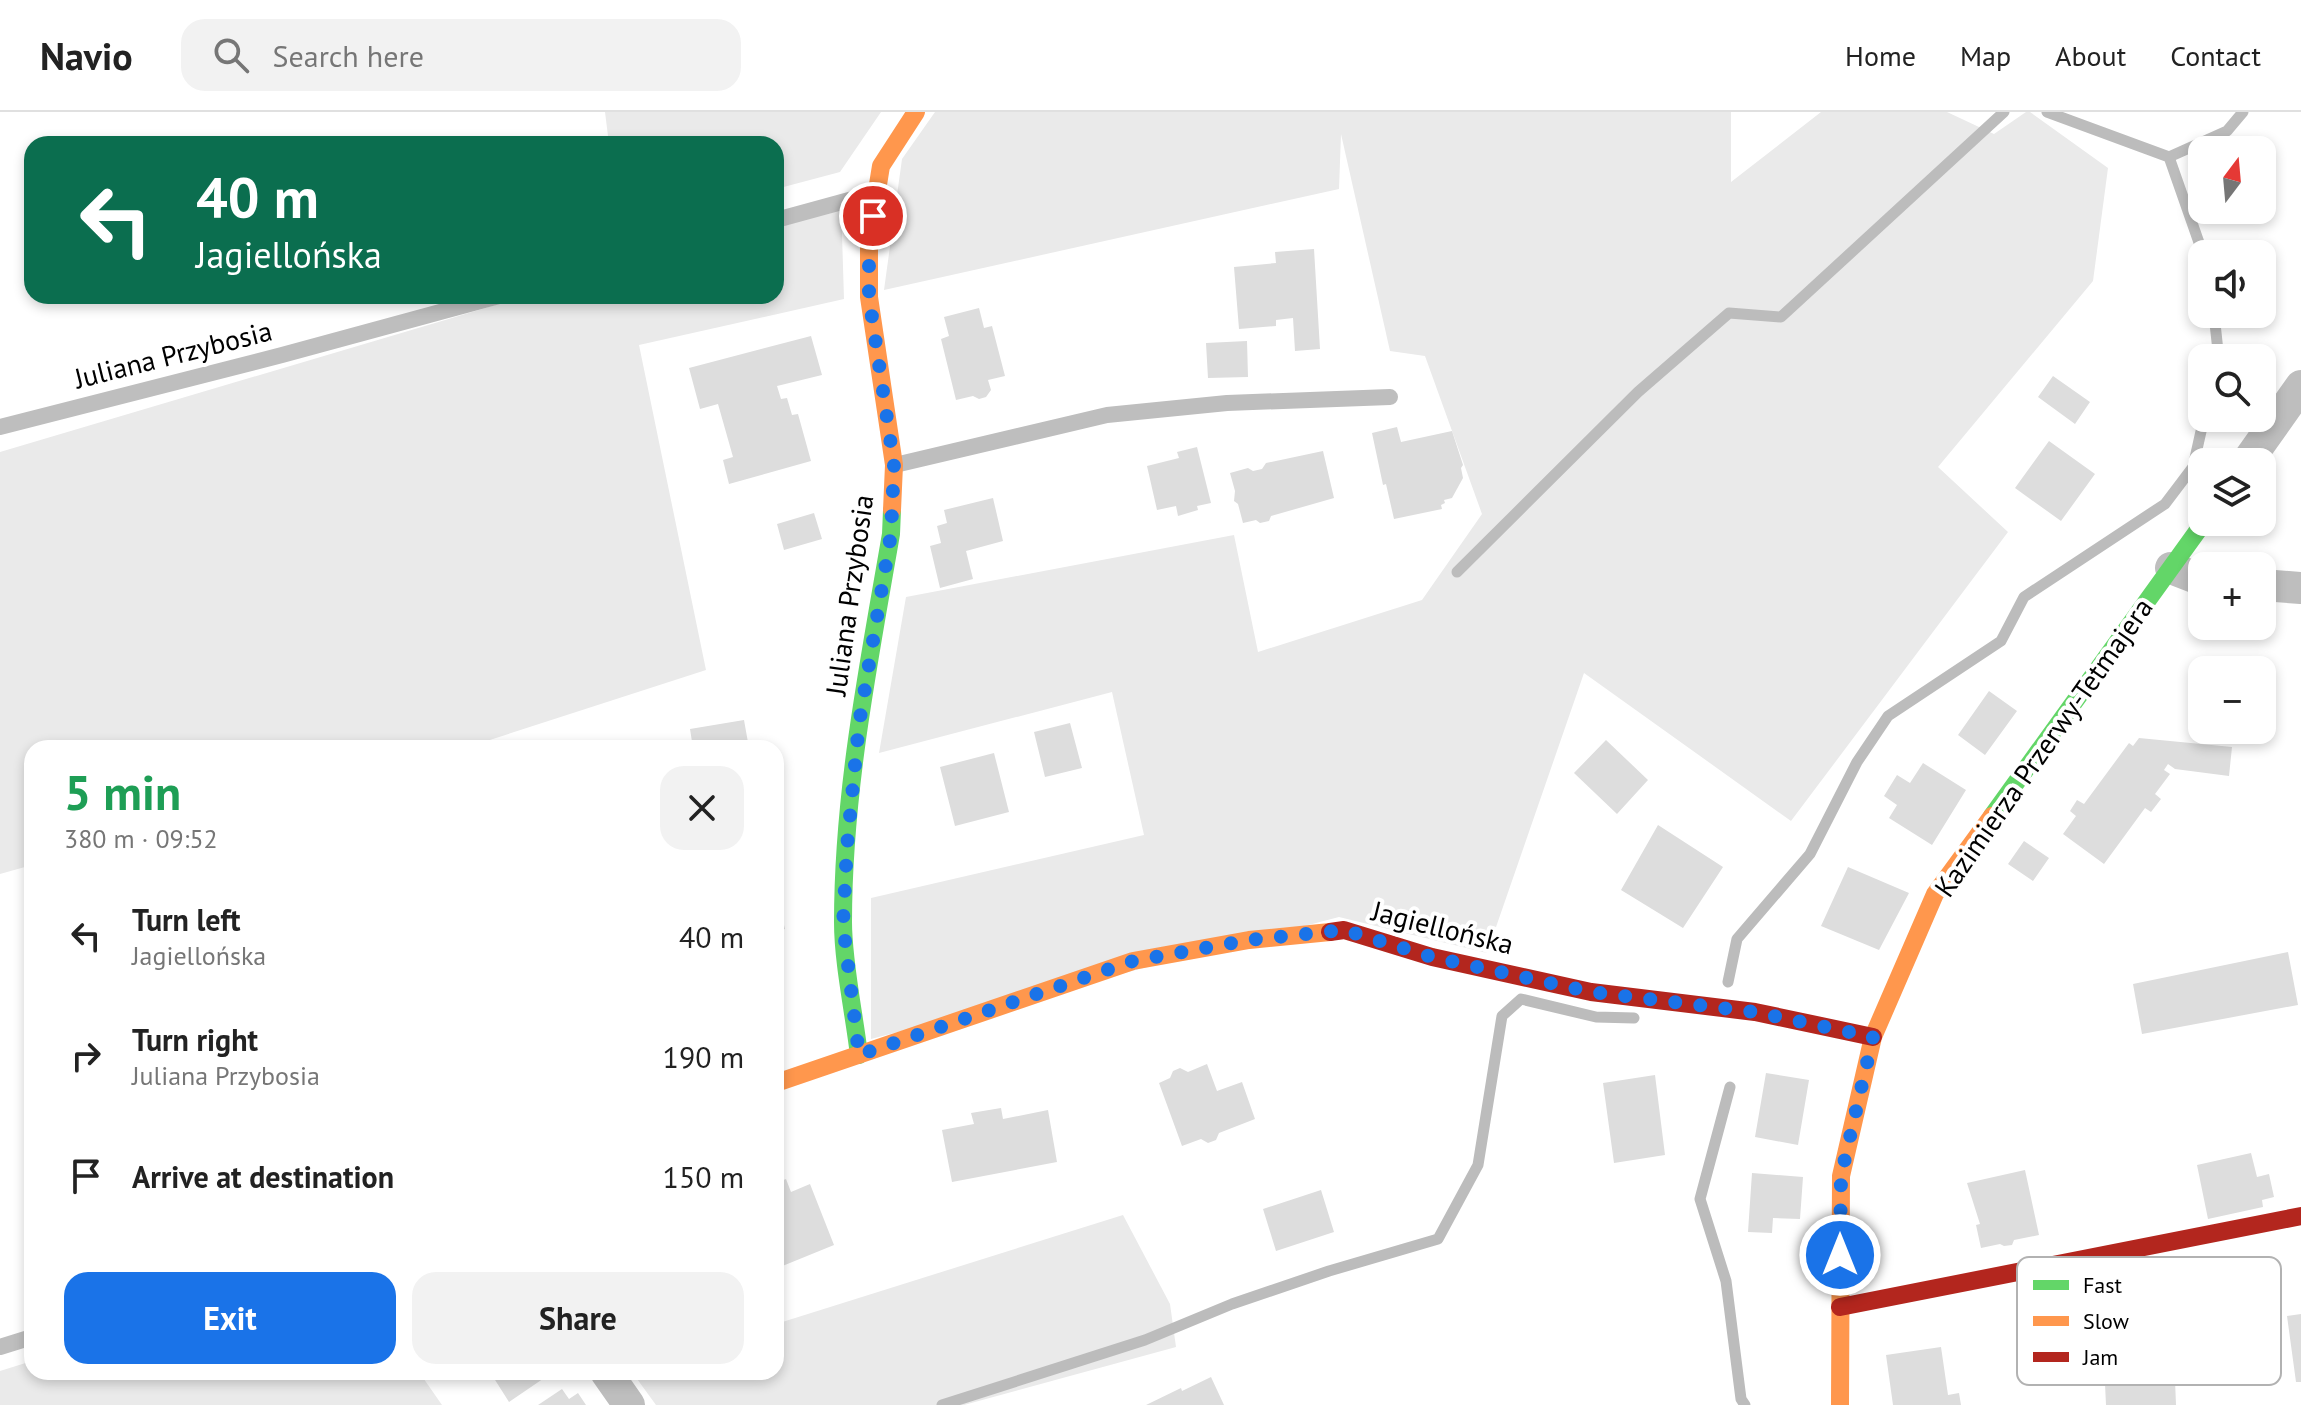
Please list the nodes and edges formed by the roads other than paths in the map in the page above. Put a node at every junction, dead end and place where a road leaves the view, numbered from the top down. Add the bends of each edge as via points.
1 (916, 112) edge
2 (877, 193) junction
3 (784, 218) edge
4 (470, 304) edge
5 (2301, 386) edge
6 (1390, 397) dead end
7 (0, 427) edge
8 (2257, 448) edge
9 (894, 465) junction
10 (2194, 536) edge
11 (2171, 568) junction
12 (2188, 575) edge
13 (2276, 586) edge
14 (2301, 588) edge
15 (1873, 1037) junction
16 (859, 1055) junction
17 (784, 1080) edge
18 (2301, 1216) edge
19 (2093, 1257) edge
20 (2017, 1272) edge
21 (1840, 1307) junction
22 (24, 1340) edge
23 (0, 1347) edge
24 (612, 1380) edge
25 (629, 1405) edge
26 (1840, 1405) edge

1 - 2 street, Juliana Przybosia via 881,166
2 - 3 lane
2 - 9 street, Juliana Przybosia via 869,240 869,297
4 - 7 lane, Juliana Przybosia
5 - 8 street
6 - 9 lane via 1227,403 1107,415
9 - 16 street, Juliana Przybosia via 891,534 859,724 847,847 843,924
10 - 11 street, Kazimierza Przerwy-Tetmajera
11 - 12 street
11 - 15 street, Kazimierza Przerwy-Tetmajera via 1935,894
13 - 14 street
15 - 16 street, Jagiellońska via 1755,1012 1591,992 1432,957 1344,930 1133,961
15 - 21 street, Kazimierza Przerwy-Tetmajera via 1841,1176
16 - 17 street, Jagiellońska
18 - 19 street
20 - 21 street
21 - 26 street, Kazimierza Przerwy-Tetmajera
22 - 23 lane
24 - 25 street

